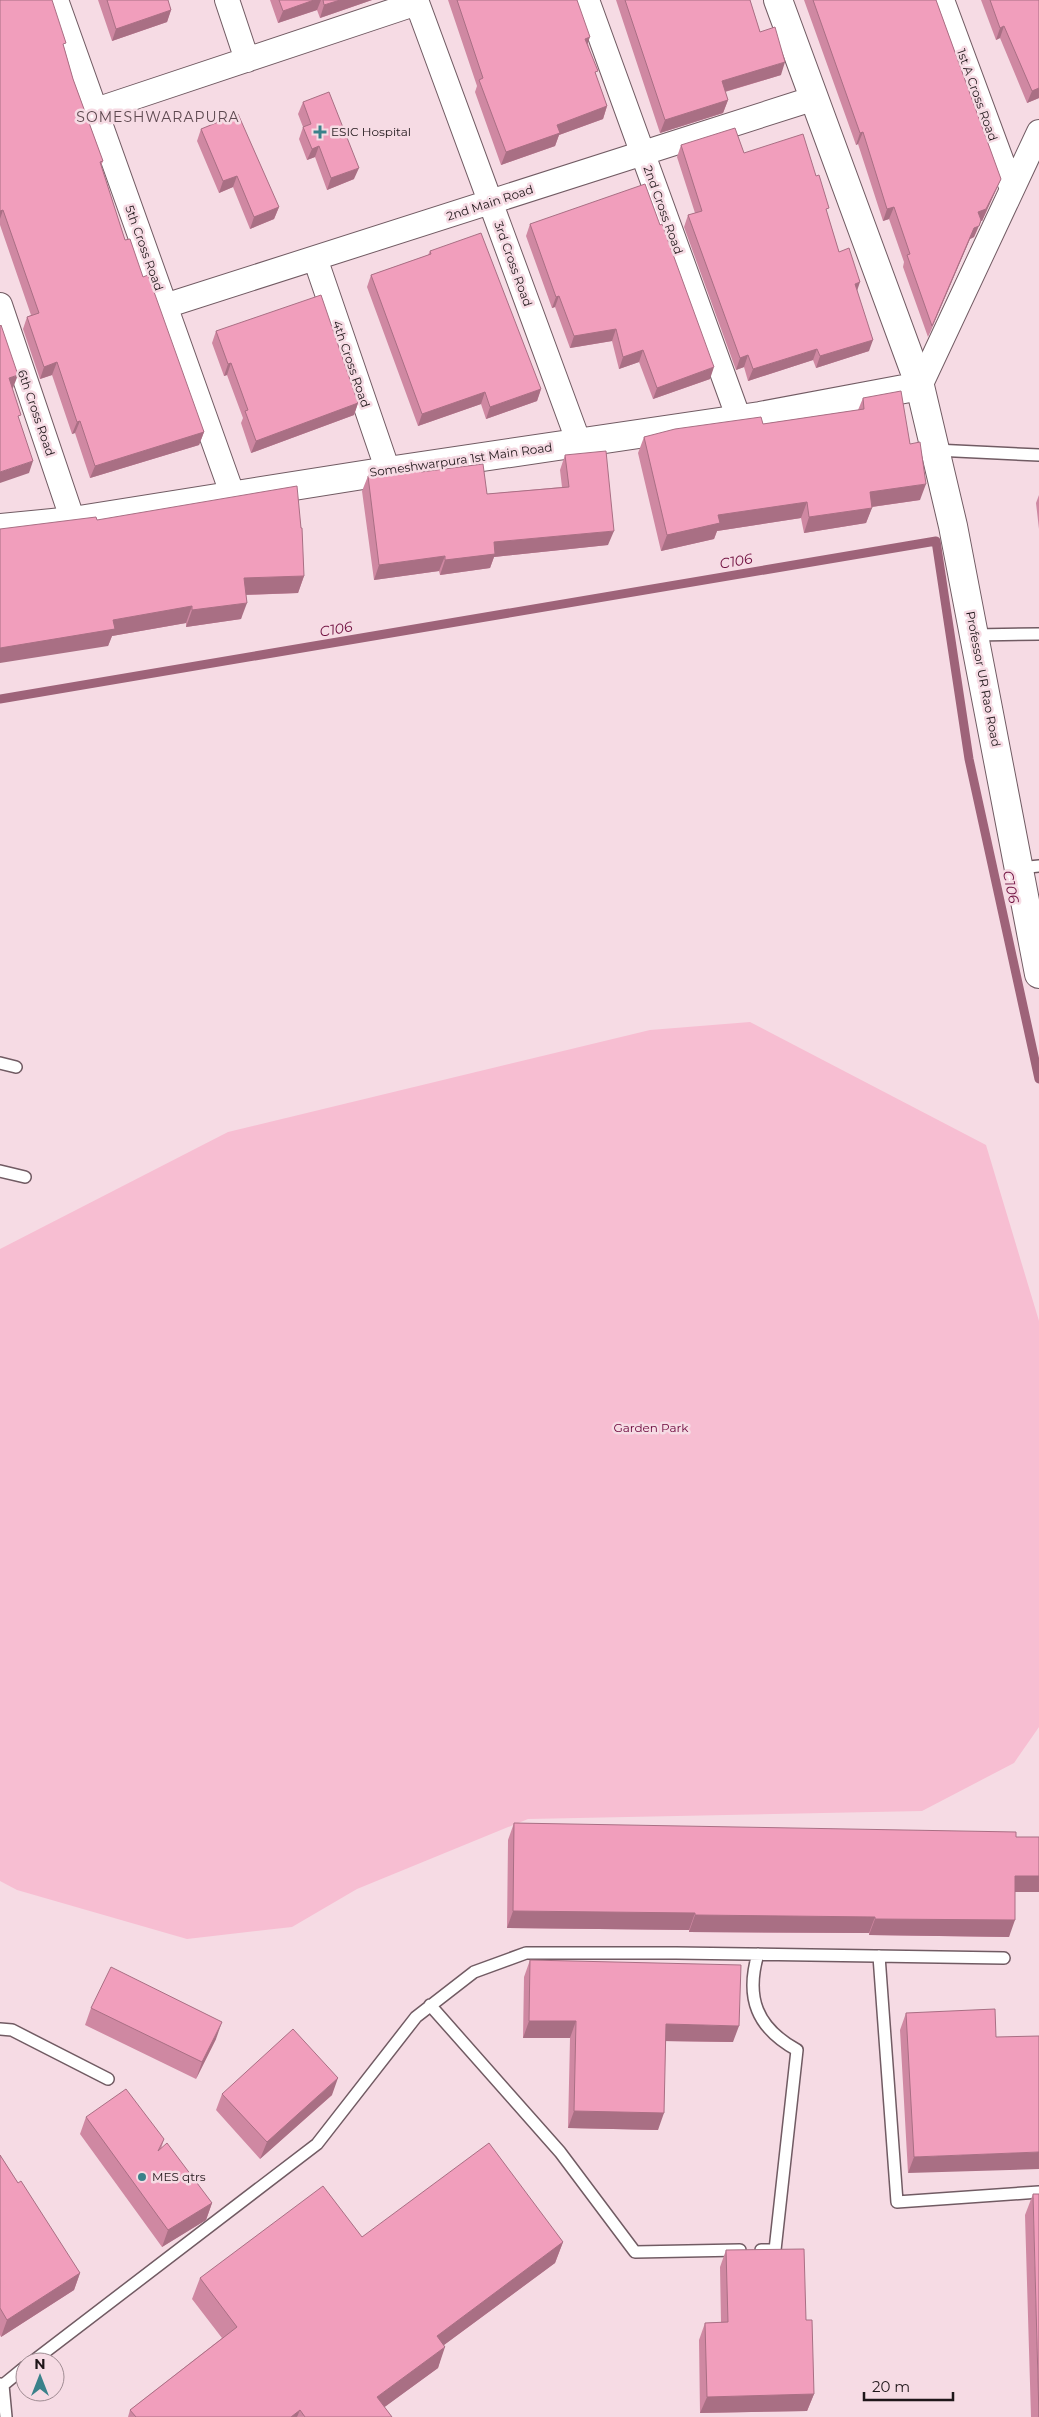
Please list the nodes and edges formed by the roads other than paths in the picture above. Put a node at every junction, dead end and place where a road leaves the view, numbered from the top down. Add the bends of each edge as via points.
1 (56, 0) edge
2 (227, 0) edge
3 (587, 0) edge
4 (778, 0) edge
5 (942, 0) edge
6 (416, 1) edge
7 (247, 60) junction
8 (815, 98) junction
9 (96, 110) junction
10 (1039, 132) edge
11 (642, 154) junction
12 (1012, 189) junction
13 (490, 203) junction
14 (315, 258) junction
15 (0, 305) edge
16 (165, 306) junction
17 (920, 386) junction
18 (739, 419) junction
19 (579, 443) junction
20 (933, 450) junction
21 (1039, 455) edge
22 (388, 471) junction
23 (233, 496) junction
24 (72, 521) junction
25 (0, 528) edge
26 (1039, 634) edge
27 (974, 635) junction
28 (1029, 867) edge
29 (1039, 974) edge
30 (0, 1063) edge
31 (16, 1067) dead end
32 (0, 1171) edge
33 (25, 1177) dead end
34 (758, 1954) junction
35 (879, 1956) junction
36 (1004, 1958) dead end
37 (430, 2005) junction
38 (0, 2029) edge
39 (108, 2079) dead end
40 (1039, 2192) edge
41 (45, 2352) edge
42 (15, 2375) edge
43 (1, 2384) edge
44 (6, 2417) edge

1 - 9 street, 5th Cross Road
2 - 7 street
3 - 11 street, 2nd Cross Road
4 - 8 street, Professor UR Rao Road
5 - 12 street, 1st A Cross Road
6 - 7 street
6 - 13 street, 3rd Cross Road
7 - 9 street
8 - 11 street, 2nd Main Road
8 - 17 street, Professor UR Rao Road
9 - 16 street, 5th Cross Road
10 - 12 street
11 - 13 street, 2nd Main Road
11 - 18 street, 2nd Cross Road
12 - 17 street
13 - 14 street, 2nd Main Road
13 - 19 street, 3rd Cross Road
14 - 16 street, 2nd Main Road
14 - 22 street, 4th Cross Road
15 - 24 street, 6th Cross Road
16 - 23 street, 5th Cross Road
17 - 18 street, Someshwarpura 1st Main Road
17 - 20 street, Professor UR Rao Road
18 - 19 street, Someshwarpura 1st Main Road
19 - 22 street, Someshwarpura 1st Main Road
20 - 21 lane
20 - 27 street, Professor UR Rao Road via 953,526
22 - 23 street, Someshwarpura 1st Main Road
23 - 24 street, Someshwarpura 1st Main Road
24 - 25 street, Someshwarpura 1st Main Road
26 - 27 lane
27 - 28 street, Professor UR Rao Road
28 - 29 street, Professor UR Rao Road
30 - 31 lane
32 - 33 lane
34 - 35 lane
34 - 37 lane via 526,1952 474,1972
34 - 37 lane via 752,1988 755,2005 772,2033 797,2050 775,2250 635,2252 560,2152
35 - 36 lane
35 - 40 lane via 898,2202
37 - 41 lane via 416,2017 318,2144
38 - 39 lane via 12,2030
42 - 43 lane
43 - 44 lane

